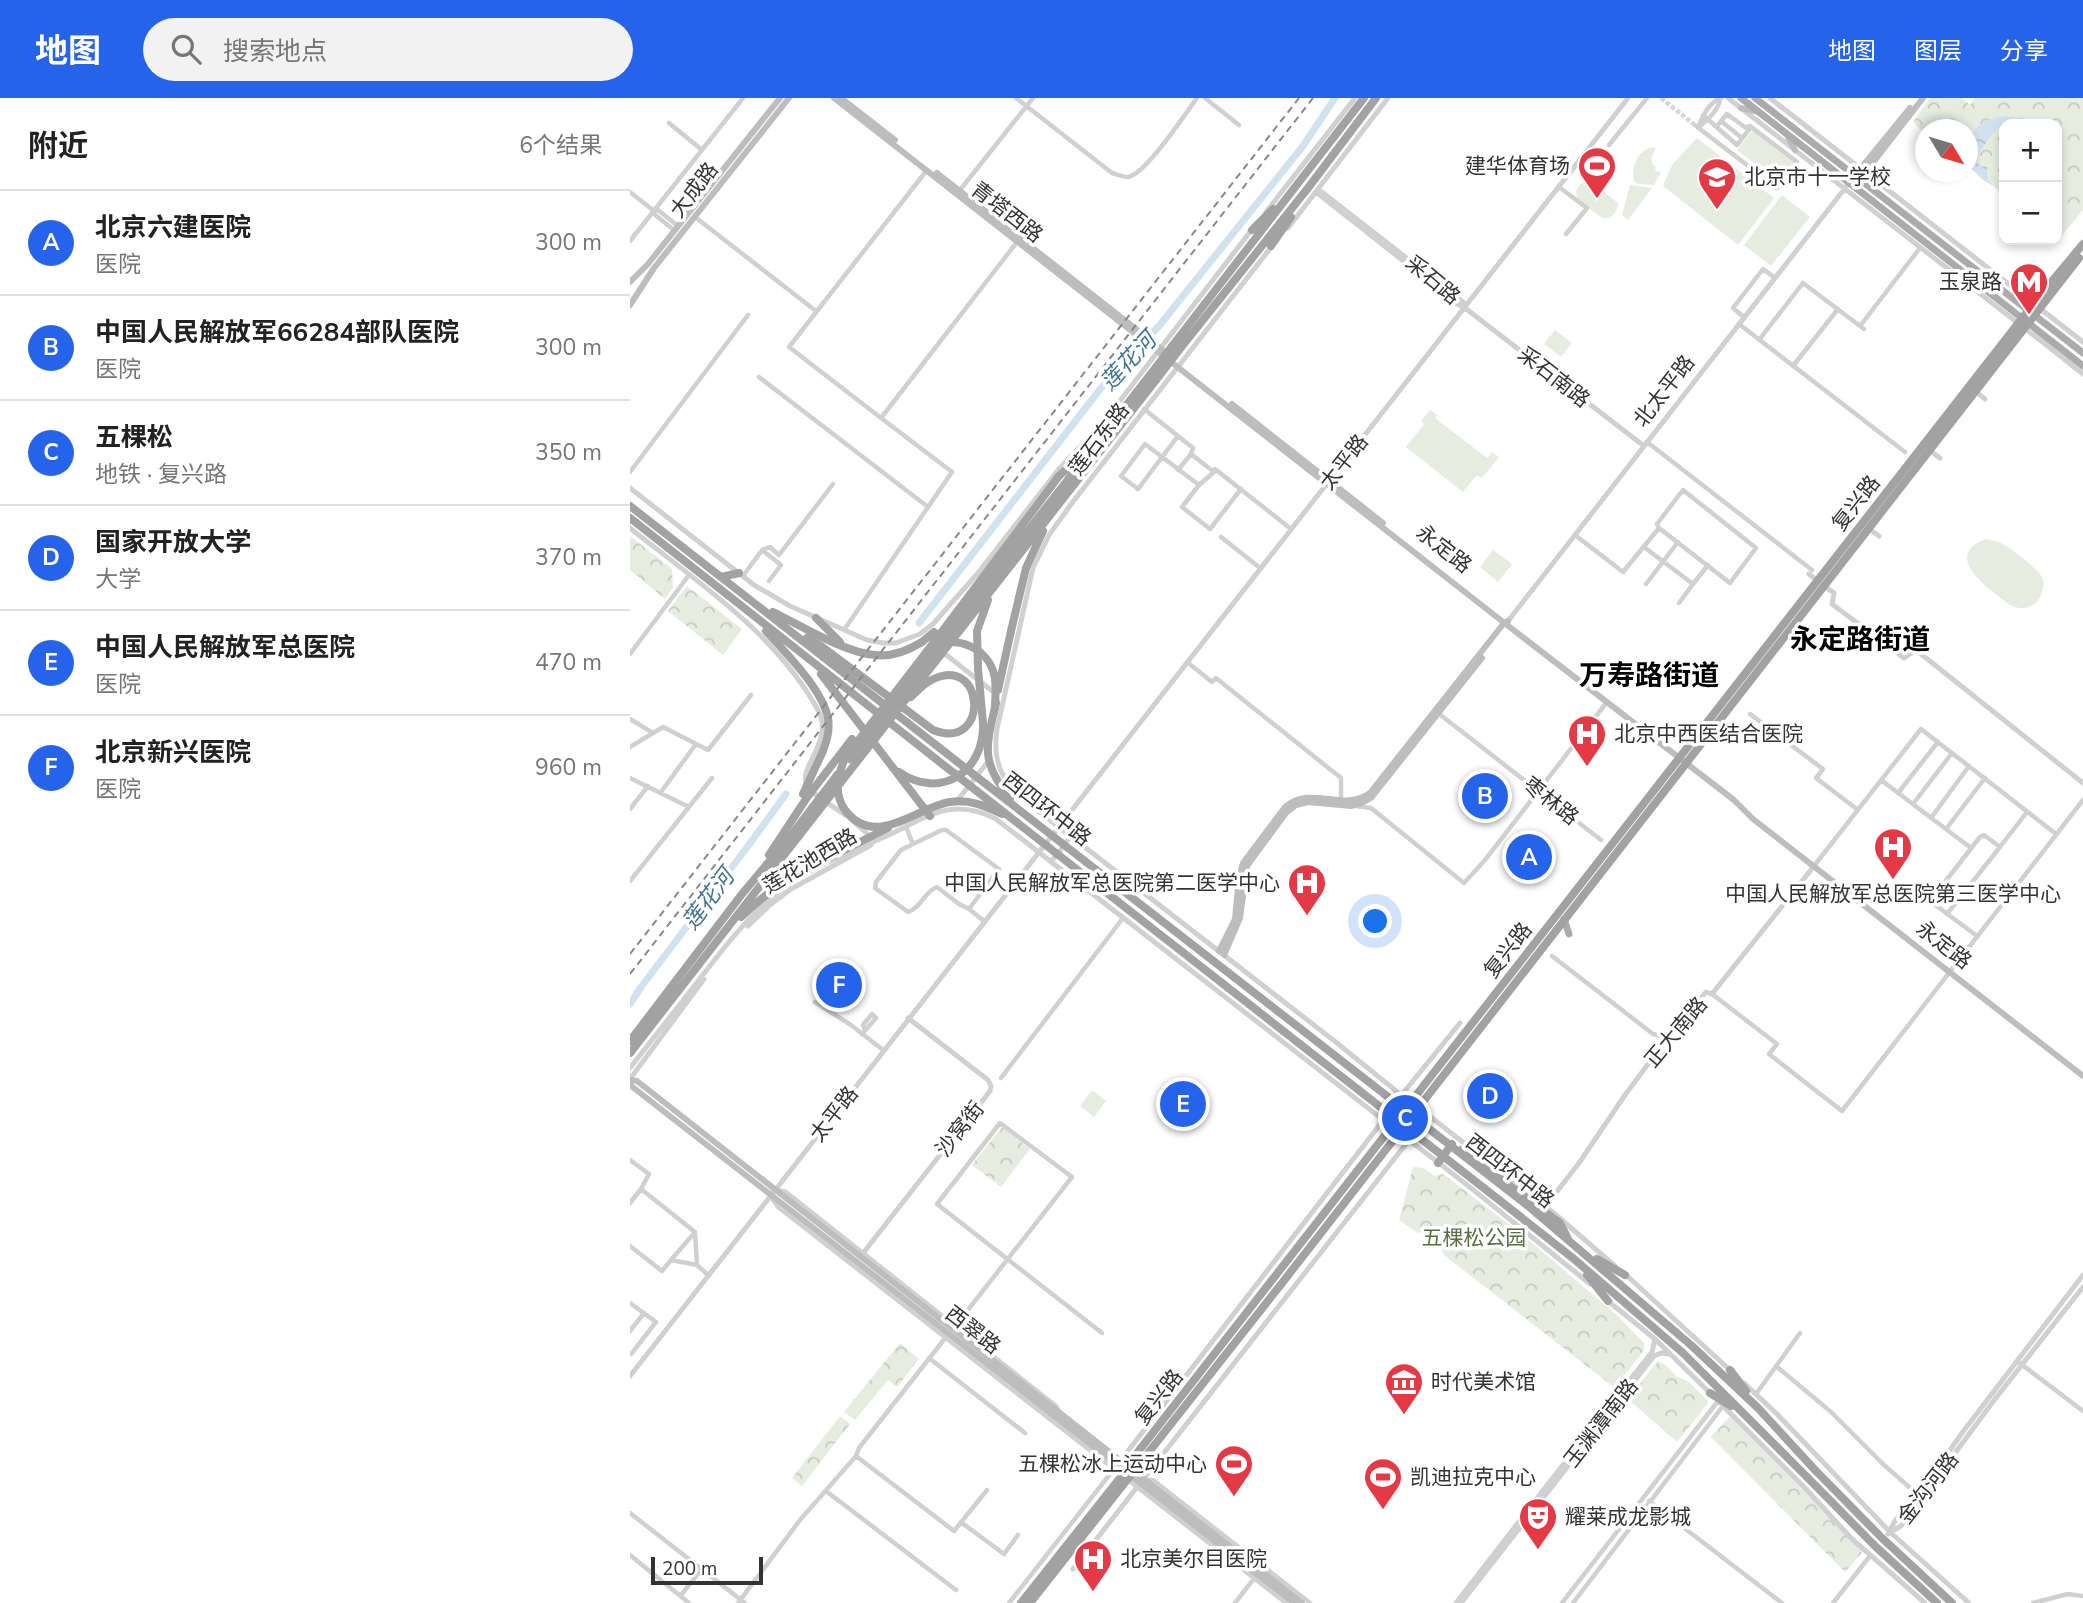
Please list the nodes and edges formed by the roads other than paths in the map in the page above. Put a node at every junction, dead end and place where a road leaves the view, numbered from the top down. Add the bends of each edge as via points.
1 (743, 98) edge
2 (780, 98) edge
3 (789, 98) edge
4 (834, 98) edge
5 (841, 98) edge
6 (1016, 98) edge
7 (1033, 98) edge
8 (1197, 98) edge
9 (1205, 98) edge
10 (1355, 98) edge
11 (1364, 98) edge
12 (1376, 98) edge
13 (1388, 98) edge
14 (1628, 98) edge
15 (1647, 98) edge
16 (1728, 98) edge
17 (1741, 98) edge
18 (1755, 98) edge
19 (1770, 98) edge
20 (1918, 98) edge
21 (1923, 98) edge
22 (1717, 99) edge
23 (1027, 106) junction
24 (1741, 108) junction
25 (1759, 112) junction
26 (1706, 117) junction
27 (669, 123) dead end
28 (1719, 123) junction
29 (1239, 125) dead end
30 (1751, 127) junction
31 (1787, 135) junction
32 (1742, 138) junction
33 (1609, 145) dead end
34 (702, 150) junction
35 (1795, 150) junction
36 (1797, 162) dead end
37 (927, 170) junction
38 (1860, 174) junction
39 (1847, 186) junction
40 (1559, 187) junction
41 (1295, 188) junction
42 (1777, 188) dead end
43 (1314, 189) junction
44 (630, 192) edge
45 (958, 193) junction
46 (654, 211) junction
47 (695, 217) junction
48 (676, 228) junction
49 (1252, 230) junction
50 (1566, 234) dead end
51 (630, 241) edge
52 (1017, 243) junction
53 (2083, 244) edge
54 (1272, 246) joint
55 (1920, 248) junction
56 (2083, 253) edge
57 (1976, 260) junction
58 (1951, 264) junction
59 (1774, 278) junction
60 (630, 282) edge
61 (1992, 283) junction
62 (1967, 285) junction
63 (630, 305) edge
64 (1465, 307) junction
65 (1838, 309) junction
66 (2034, 310) junction
67 (816, 311) junction
68 (748, 315) dead end
69 (1744, 317) junction
70 (2023, 323) junction
71 (1739, 324) junction
72 (2036, 330) junction
73 (1143, 338) junction
74 (1759, 340) junction
75 (2041, 341) junction
76 (2083, 342) edge
77 (1176, 348) junction
78 (1159, 351) junction
79 (2083, 353) edge
80 (1178, 365) junction
81 (1793, 366) junction
82 (2083, 366) edge
83 (2083, 374) edge
84 (759, 377) dead end
85 (1153, 377) junction
86 (1975, 391) junction
87 (1985, 399) dead end
88 (1144, 409) junction
89 (881, 418) junction
90 (1178, 436) junction
91 (1100, 439) junction
92 (1646, 444) junction
93 (1929, 450) junction
94 (1905, 452) dead end
95 (1191, 454) junction
96 (1162, 457) junction
97 (1940, 458) dead end
98 (1178, 470) junction
99 (1214, 471) junction
100 (630, 472) edge
101 (1328, 482) junction
102 (833, 484) dead end
103 (1199, 485) junction
104 (630, 488) edge
105 (1241, 489) junction
106 (630, 506) edge
107 (928, 507) junction
108 (1054, 511) junction
109 (630, 519) edge
110 (630, 528) edge
111 (1659, 528) junction
112 (1868, 528) junction
113 (1292, 529) junction
114 (1575, 535) junction
115 (1879, 536) dead end
116 (1222, 537) dead end
117 (1678, 542) junction
118 (1644, 547) junction
119 (762, 550) junction
120 (1663, 562) junction
121 (1708, 565) junction
122 (1260, 568) junction
123 (1811, 572) joint
124 (741, 574) junction
125 (689, 575) junction
126 (721, 577) junction
127 (769, 581) dead end
128 (997, 583) junction
129 (1821, 583) junction
130 (1646, 584) dead end
131 (1693, 584) junction
132 (1679, 603) dead end
133 (757, 604) junction
134 (750, 613) junction
135 (816, 618) junction
136 (961, 622) junction
137 (1506, 623) junction
138 (844, 630) junction
139 (937, 633) junction
140 (921, 638) junction
141 (851, 649) junction
142 (630, 654) edge
143 (780, 656) junction
144 (810, 661) junction
145 (1187, 662) junction
146 (812, 686) junction
147 (751, 695) dead end
148 (1004, 701) junction
149 (1608, 702) junction
150 (901, 706) junction
151 (995, 708) junction
152 (1437, 712) junction
153 (1750, 714) dead end
154 (630, 719) edge
155 (917, 724) junction
156 (653, 733) junction
157 (1938, 742) junction
158 (696, 744) junction
159 (630, 747) edge
160 (995, 752) junction
161 (1952, 753) junction
162 (1682, 760) junction
163 (889, 762) junction
164 (1969, 766) junction
165 (630, 778) edge
166 (712, 778) dead end
167 (1985, 778) junction
168 (1881, 780) junction
169 (2083, 783) edge
170 (648, 786) junction
171 (1538, 791) junction
172 (661, 792) junction
173 (1898, 793) junction
174 (805, 795) junction
175 (2083, 800) edge
176 (1341, 803) junction
177 (1913, 804) junction
178 (1351, 806) junction
179 (689, 807) junction
180 (630, 809) edge
181 (951, 809) junction
182 (1858, 810) junction
183 (1021, 811) junction
184 (2028, 811) junction
185 (930, 816) junction
186 (1045, 816) junction
187 (1931, 818) junction
188 (1015, 820) junction
189 (902, 825) junction
190 (1058, 826) junction
191 (1946, 829) junction
192 (2056, 834) junction
193 (796, 835) junction
194 (1071, 836) junction
195 (1601, 840) dead end
196 (876, 841) junction
197 (1025, 841) junction
198 (913, 844) junction
199 (2000, 847) junction
200 (1971, 848) junction
201 (1038, 852) junction
202 (1051, 862) junction
203 (1814, 866) junction
204 (630, 881) edge
205 (742, 894) junction
206 (969, 909) junction
207 (1947, 914) junction
208 (1124, 918) junction
209 (1564, 919) junction
210 (984, 921) junction
211 (1188, 927) junction
212 (1569, 934) dead end
213 (1977, 936) junction
214 (717, 941) junction
215 (1169, 952) junction
216 (1222, 954) junction
217 (1552, 956) dead end
218 (1236, 965) junction
219 (1950, 971) junction
220 (1245, 972) junction
221 (1206, 981) junction
222 (676, 988) junction
223 (1217, 990) junction
224 (1712, 994) junction
225 (1274, 995) junction
226 (1226, 997) junction
227 (816, 1002) dead end
228 (908, 1018) junction
229 (1255, 1019) junction
230 (1460, 1023) joint
231 (1468, 1030) junction
232 (1670, 1036) junction
233 (630, 1041) edge
234 (883, 1050) junction
235 (630, 1053) edge
236 (630, 1068) edge
237 (2083, 1076) edge
238 (1001, 1078) dead end
239 (630, 1081) edge
240 (1401, 1095) junction
241 (1408, 1105) junction
242 (1416, 1110) junction
243 (1382, 1119) junction
244 (1395, 1130) junction
245 (1409, 1140) junction
246 (1452, 1144) junction
247 (630, 1160) edge
248 (1438, 1163) junction
249 (641, 1189) junction
250 (772, 1192) junction
251 (630, 1203) edge
252 (1545, 1207) junction
253 (695, 1232) junction
254 (1568, 1240) junction
255 (630, 1246) edge
256 (1580, 1250) junction
257 (862, 1255) junction
258 (1007, 1259) junction
259 (1574, 1259) junction
260 (671, 1260) junction
261 (697, 1265) junction
262 (708, 1275) junction
263 (1625, 1275) junction
264 (2083, 1275) edge
265 (2083, 1287) edge
266 (1608, 1301) junction
267 (630, 1303) edge
268 (645, 1313) junction
269 (630, 1331) edge
270 (950, 1331) junction
271 (1102, 1333) dead end
272 (1800, 1333) dead end
273 (1655, 1339) junction
274 (631, 1354) edge
275 (1671, 1354) junction
276 (929, 1359) junction
277 (2017, 1361) junction
278 (1776, 1366) junction
279 (1730, 1370) junction
280 (631, 1372) edge
281 (1710, 1393) junction
282 (1756, 1394) junction
283 (1721, 1404) junction
284 (1610, 1405) tunnel mouth
285 (1758, 1408) junction
286 (2083, 1411) edge
287 (1747, 1417) junction
288 (1025, 1433) dead end
289 (1583, 1439) tunnel mouth
290 (856, 1456) junction
291 (1117, 1464) junction
292 (1128, 1473) junction
293 (1141, 1482) junction
294 (987, 1490) dead end
295 (826, 1491) junction
296 (1917, 1494) junction
297 (1645, 1498) junction
298 (1651, 1502) junction
299 (630, 1513) edge
300 (1872, 1514) junction
301 (962, 1523) junction
302 (1890, 1532) junction
303 (1018, 1535) dead end
304 (1853, 1539) junction
305 (1912, 1553) junction
306 (630, 1555) edge
307 (1870, 1556) junction
308 (702, 1569) junction
309 (1073, 1569) dead end
310 (1257, 1574) junction
311 (1893, 1576) junction
312 (956, 1590) dead end
313 (681, 1595) junction
314 (2083, 1596) edge
315 (741, 1602) edge
316 (689, 1603) edge
317 (1009, 1603) edge
318 (1021, 1603) edge
319 (1030, 1603) edge
320 (1235, 1603) edge
321 (1286, 1603) edge
322 (1294, 1603) edge
323 (1302, 1603) edge
324 (1310, 1603) edge
325 (1455, 1603) edge
326 (1461, 1603) edge
327 (1562, 1603) edge
328 (1573, 1603) edge
329 (1782, 1603) edge
330 (1833, 1603) edge
331 (1925, 1603) edge
332 (1937, 1603) edge
333 (1952, 1603) edge
334 (1969, 1603) edge
335 (2033, 1603) edge

1 - 34 street
2 - 48 main road, 大成路
3 - 47 main road, 大成路
4 - 37 main road, 青塔西路
5 - 45 main road, 青塔西路
6 - 23 street
7 - 23 street
8 - 23 street via 1152,159 1128,177 1112,173
9 - 29 street
10 - 49 street, 莲石东路
11 - 41 highway
12 - 43 highway
13 - 43 street
14 - 40 street, 太平路
15 - 33 street
16 - 24 street
17 - 25 main road
18 - 38 main road
19 - 38 street
20 - 38 main road
21 - 38 main road
22 - 26 street
23 - 45 street
24 - 25 main road
24 - 35 street
25 - 31 main road
26 - 28 street
26 - 42 street via 1697,127
27 - 34 street
28 - 30 street via 1727,114 1745,128
28 - 32 street
28 - 32 street via 1716,128 1737,145
30 - 32 street
30 - 36 street
31 - 35 main road
31 - 39 main road
34 - 46 street
35 - 39 street
37 - 45 main road, 青塔西路
37 - 67 street
38 - 39 main road
38 - 57 street
38 - 61 main road
39 - 55 street
39 - 58 main road
39 - 59 street, 北太平路
40 - 50 street via 1587,208
40 - 64 street, 太平路
41 - 49 highway
41 - 77 highway
43 - 54 highway
43 - 64 street, 采石路
43 - 77 highway
44 - 46 street
45 - 52 main road, 青塔西路
45 - 73 main road, 青塔西路
46 - 48 street
46 - 51 street
47 - 63 main road, 大成路
47 - 67 street
48 - 60 main road, 大成路
49 - 78 street, 莲石东路
52 - 73 main road, 青塔西路
52 - 89 street
53 - 66 highway
54 - 80 street, 莲石东路
55 - 62 street
55 - 65 street via 1862,328
56 - 66 highway
57 - 61 street
57 - 66 street
58 - 62 street
58 - 70 main road
59 - 69 street, 北太平路
59 - 69 street via 1763,269 1733,308
61 - 66 main road
62 - 70 street
64 - 92 street, 采石南路
64 - 101 street, 太平路
65 - 74 street via 1803,283
65 - 81 street
66 - 70 highway
66 - 76 street
66 - 79 main road
67 - 89 street via 789,346
68 - 100 street
69 - 71 street, 北太平路
70 - 72 main road
70 - 75 street
70 - 86 highway, 复兴路
70 - 129 highway, 复兴路
71 - 74 street
71 - 92 street, 北太平路
72 - 75 street
72 - 82 main road
73 - 78 main road, 青塔西路
74 - 81 street
75 - 83 street
77 - 85 highway, bridge
78 - 80 main road, 青塔西路
78 - 140 street, 莲石东路
80 - 88 street, 莲石东路
80 - 101 main road, 永定路
81 - 94 street
84 - 107 street
85 - 91 highway, 莲石东路
85 - 108 highway, 莲石东路
86 - 87 street
86 - 93 highway, 复兴路
88 - 90 street
88 - 148 street, 莲石东路 via 1040,551 1029,581
89 - 107 street via 952,472
90 - 95 street via 1194,448
90 - 96 street
91 - 136 highway, 莲石东路
91 - 139 highway via 1059,476
92 - 114 street, 北太平路
92 - 123 street
93 - 97 street
93 - 112 highway, 复兴路
95 - 98 street
95 - 99 street
96 - 96 street via 1138,489 1121,476 1145,444
96 - 98 street
98 - 103 street
99 - 103 street
99 - 105 street
101 - 113 street, 太平路
101 - 137 main road, 永定路
102 - 119 street via 779,555 769,547
103 - 105 street via 1182,507 1210,529
104 - 124 street
105 - 113 street
106 - 126 highway
107 - 138 street
108 - 128 highway, 莲石东路
108 - 151 highway, bridge via 1026,568
109 - 134 highway
110 - 125 street
111 - 117 street
111 - 118 street
111 - 121 street via 1657,524 1683,490 1756,548 1730,583
112 - 115 street
112 - 129 highway, 复兴路
113 - 122 street, 太平路
114 - 118 street via 1623,572
114 - 137 street, 北太平路
116 - 122 street
117 - 120 street
117 - 121 street
118 - 120 street
119 - 124 street
119 - 127 street via 781,565
120 - 130 street
120 - 131 street
121 - 131 street
122 - 145 street, 太平路
123 - 129 street
124 - 126 highway
124 - 135 street
125 - 142 street
125 - 143 street via 752,626
126 - 133 highway
128 - 136 highway, 莲石东路
128 - 163 highway, bridge via 977,631 983,723 982,742 970,766 955,778 926,784 908,778
129 - 162 highway, 复兴路
129 - 169 street via 1834,593 1832,604 1904,658 1916,650
131 - 132 street
133 - 141 highway
133 - 155 highway, 西四环中路 via 821,646
134 - 144 highway
134 - 146 highway
135 - 138 street
135 - 141 highway
136 - 150 highway, 莲花池西路, bridge
136 - 193 highway, 莲花池西路, bridge
137 - 149 main road, 永定路
137 - 152 main road, 北太平路
138 - 140 street via 884,643
139 - 140 highway, bridge
139 - 189 highway, bridge via 845,758 838,777 841,802 855,819 871,826
140 - 141 highway via 911,648 891,654 877,656
140 - 148 street
143 - 146 highway
143 - 196 street via 823,723 806,784
144 - 163 highway
144 - 188 highway, 西四环中路, bridge
145 - 176 street via 1212,682 1216,678 1341,778
145 - 190 street, 太平路
146 - 174 highway, bridge via 822,702 828,731
147 - 158 street via 708,750
148 - 160 street, 西四环中路
149 - 162 main road, 永定路
149 - 171 street
150 - 155 highway, bridge via 926,683 947,676 964,681 971,689 973,715 960,730 939,732
150 - 193 highway, 莲花池西路, bridge
151 - 174 highway, bridge via 994,673 984,656 964,644 937,645 909,665
151 - 183 highway, bridge via 988,761 998,783
152 - 171 street, 枣林路
152 - 176 main road, 北太平路 via 1370,793
152 - 178 main road, 北太平路 via 1375,794
153 - 182 street via 1823,769 1816,778
154 - 156 street
155 - 183 highway, 西四环中路, bridge
156 - 158 street via 663,727
156 - 159 street
157 - 161 street
157 - 168 street via 1921,729
157 - 173 street
158 - 172 street
160 - 181 street
160 - 186 street, 西四环中路 via 1003,777
161 - 164 street
161 - 177 street
162 - 203 main road, 永定路
162 - 209 highway, 复兴路
162 - 231 highway, 复兴路
163 - 185 highway
164 - 167 street
164 - 187 street
165 - 170 street
166 - 179 street
167 - 184 street
167 - 191 street
168 - 173 street
168 - 182 street
170 - 172 street
170 - 180 street
171 - 178 street via 1464,883 1371,808
171 - 195 street, 枣林路
172 - 179 street
173 - 177 street
174 - 205 highway
175 - 192 street
176 - 178 main road, 北太平路
176 - 216 main road, 北太平路 via 1307,797 1285,807 1243,863 1235,919
177 - 187 street
179 - 204 street
181 - 185 street, 西四环中路
181 - 197 street, 西四环中路 via 984,812
182 - 203 street
183 - 254 highway, 西四环中路, bridge
184 - 192 street
184 - 199 street
185 - 189 street, 西四环中路
186 - 190 street, 西四环中路
186 - 197 street
187 - 191 street
188 - 189 highway, bridge via 980,804 960,801 941,804
188 - 259 highway, 西四环中路, bridge
189 - 196 street, 西四环中路
189 - 198 street
189 - 214 highway, bridge via 785,880
190 - 194 street, 西四环中路
190 - 201 street, 太平路
191 - 200 street
192 - 213 street
193 - 205 highway, 莲花池西路
193 - 214 highway, 莲花池西路
194 - 202 street
194 - 211 street, 西四环中路
196 - 236 street, 莲花池西路 via 811,871 759,909
196 - 239 street, 莲花池西路 via 791,889 752,922 712,968
197 - 201 street, 西四环中路
198 - 206 street via 946,830 999,869
198 - 206 street via 901,850 875,888 908,912 937,887
199 - 200 street via 1984,835
199 - 207 street
200 - 207 street via 1930,901
201 - 202 street, 西四环中路
201 - 210 street, 太平路
202 - 208 street, 西四环中路
203 - 219 main road, 永定路
203 - 224 street, 正大南路
205 - 222 highway, 莲花池西路
206 - 210 street
207 - 213 street
208 - 215 street, 西四环中路
208 - 238 street
209 - 212 main road
209 - 242 highway, 复兴路
210 - 228 street, 太平路
211 - 215 street
211 - 216 street, 西四环中路
213 - 219 street
214 - 222 highway, 莲花池西路
215 - 221 street, 西四环中路
216 - 218 street, 西四环中路
216 - 221 street
217 - 232 street via 1653,1034
218 - 220 street, 西四环中路
218 - 223 street
219 - 224 street via 1842,1111 1769,1054 1777,1044
219 - 237 main road, 永定路
220 - 225 street, 西四环中路
220 - 226 street
221 - 223 street, 西四环中路
222 - 233 highway
222 - 235 highway
223 - 226 street, 西四环中路
224 - 232 street, 正大南路 via 1706,992
225 - 229 street
225 - 240 street, 西四环中路
226 - 229 street, 西四环中路
227 - 234 street
228 - 234 street, 太平路
228 - 257 street, 沙窝街 via 991,1086
229 - 243 street, 西四环中路
230 - 231 main road
230 - 240 street
231 - 241 highway, 复兴路
232 - 252 street, 正大南路
234 - 250 street, 太平路
239 - 250 main road, 西翠路 via 637,1081
240 - 241 street, 西四环中路
240 - 243 street, 复兴路
241 - 242 highway
241 - 244 highway, 复兴路
242 - 244 highway, 复兴路
242 - 246 highway
242 - 252 street, 西四环中路
243 - 244 street, 西四环中路
243 - 291 street, 复兴路
244 - 245 street, 西四环中路
244 - 292 highway, 复兴路
245 - 248 street, 西四环中路
245 - 293 street, 复兴路
246 - 248 highway
246 - 254 highway via 1560,1223
247 - 249 street via 649,1174
248 - 266 street, 西四环中路
249 - 251 street
249 - 253 street
250 - 257 main road, 西翠路
250 - 262 street, 太平路
250 - 270 main road, 西翠路
252 - 263 street, 西四环中路
253 - 260 street
253 - 261 street
254 - 256 highway, 西四环中路
255 - 260 street via 662,1271
256 - 263 highway
256 - 285 highway, 西四环中路
257 - 270 main road, 西翠路
258 - 258 street via 1072,1177 1000,1123 937,1204
258 - 270 street
258 - 271 street
259 - 266 highway
259 - 287 highway, 西四环中路 via 1684,1353
260 - 261 street
261 - 262 street
262 - 280 street, 太平路
263 - 279 street, 西四环中路
264 - 277 street, 金沟河路
265 - 302 street, 金沟河路 via 1909,1516
266 - 273 street, 西四环中路
267 - 268 street
268 - 269 street
268 - 274 street via 656,1322
270 - 276 street
270 - 291 main road, 西翠路
270 - 291 main road, 西翠路 via 1059,1412
272 - 278 street
273 - 275 street, 西四环中路
273 - 284 street, 玉渊潭南路 via 1652,1352
275 - 281 street, 西四环中路
275 - 326 street, 玉渊潭南路 via 1654,1356
276 - 288 street
276 - 290 street
277 - 286 street
277 - 296 street, 金沟河路
278 - 282 street
278 - 296 street
279 - 282 street, 西四环中路
279 - 285 highway
281 - 283 street, 西四环中路
281 - 287 highway
282 - 300 street, 西四环中路
283 - 297 street
283 - 298 street
283 - 304 street, 西四环中路
285 - 333 highway, 西四环中路, bridge via 1881,1538
287 - 332 highway, 西四环中路, bridge
289 - 325 street, 玉渊潭南路
290 - 295 street
290 - 301 street via 954,1531
291 - 292 main road, 西翠路
291 - 292 street
291 - 317 street, 复兴路
292 - 293 main road, 西翠路
292 - 318 highway, 复兴路
292 - 319 highway, 复兴路
293 - 309 street, 复兴路
293 - 310 main road, 西翠路
293 - 324 street via 1153,1480
294 - 301 street
295 - 312 street
295 - 315 street
296 - 302 street, 金沟河路
297 - 298 street
297 - 327 street
298 - 328 street
298 - 329 street
299 - 308 street
300 - 302 street, 西四环中路
300 - 304 street
301 - 303 street via 1004,1554
302 - 305 street, 西四环中路
302 - 307 street
304 - 307 street, 西四环中路
305 - 311 street
305 - 334 street, 西四环中路
306 - 313 street
307 - 311 street, 西四环中路
307 - 330 street
308 - 313 street
308 - 315 street
310 - 320 street
310 - 321 street
310 - 322 main road, 西翠路
310 - 323 main road, 西翠路
311 - 331 street, 西四环中路
313 - 316 street
314 - 335 street via 2067,1594

